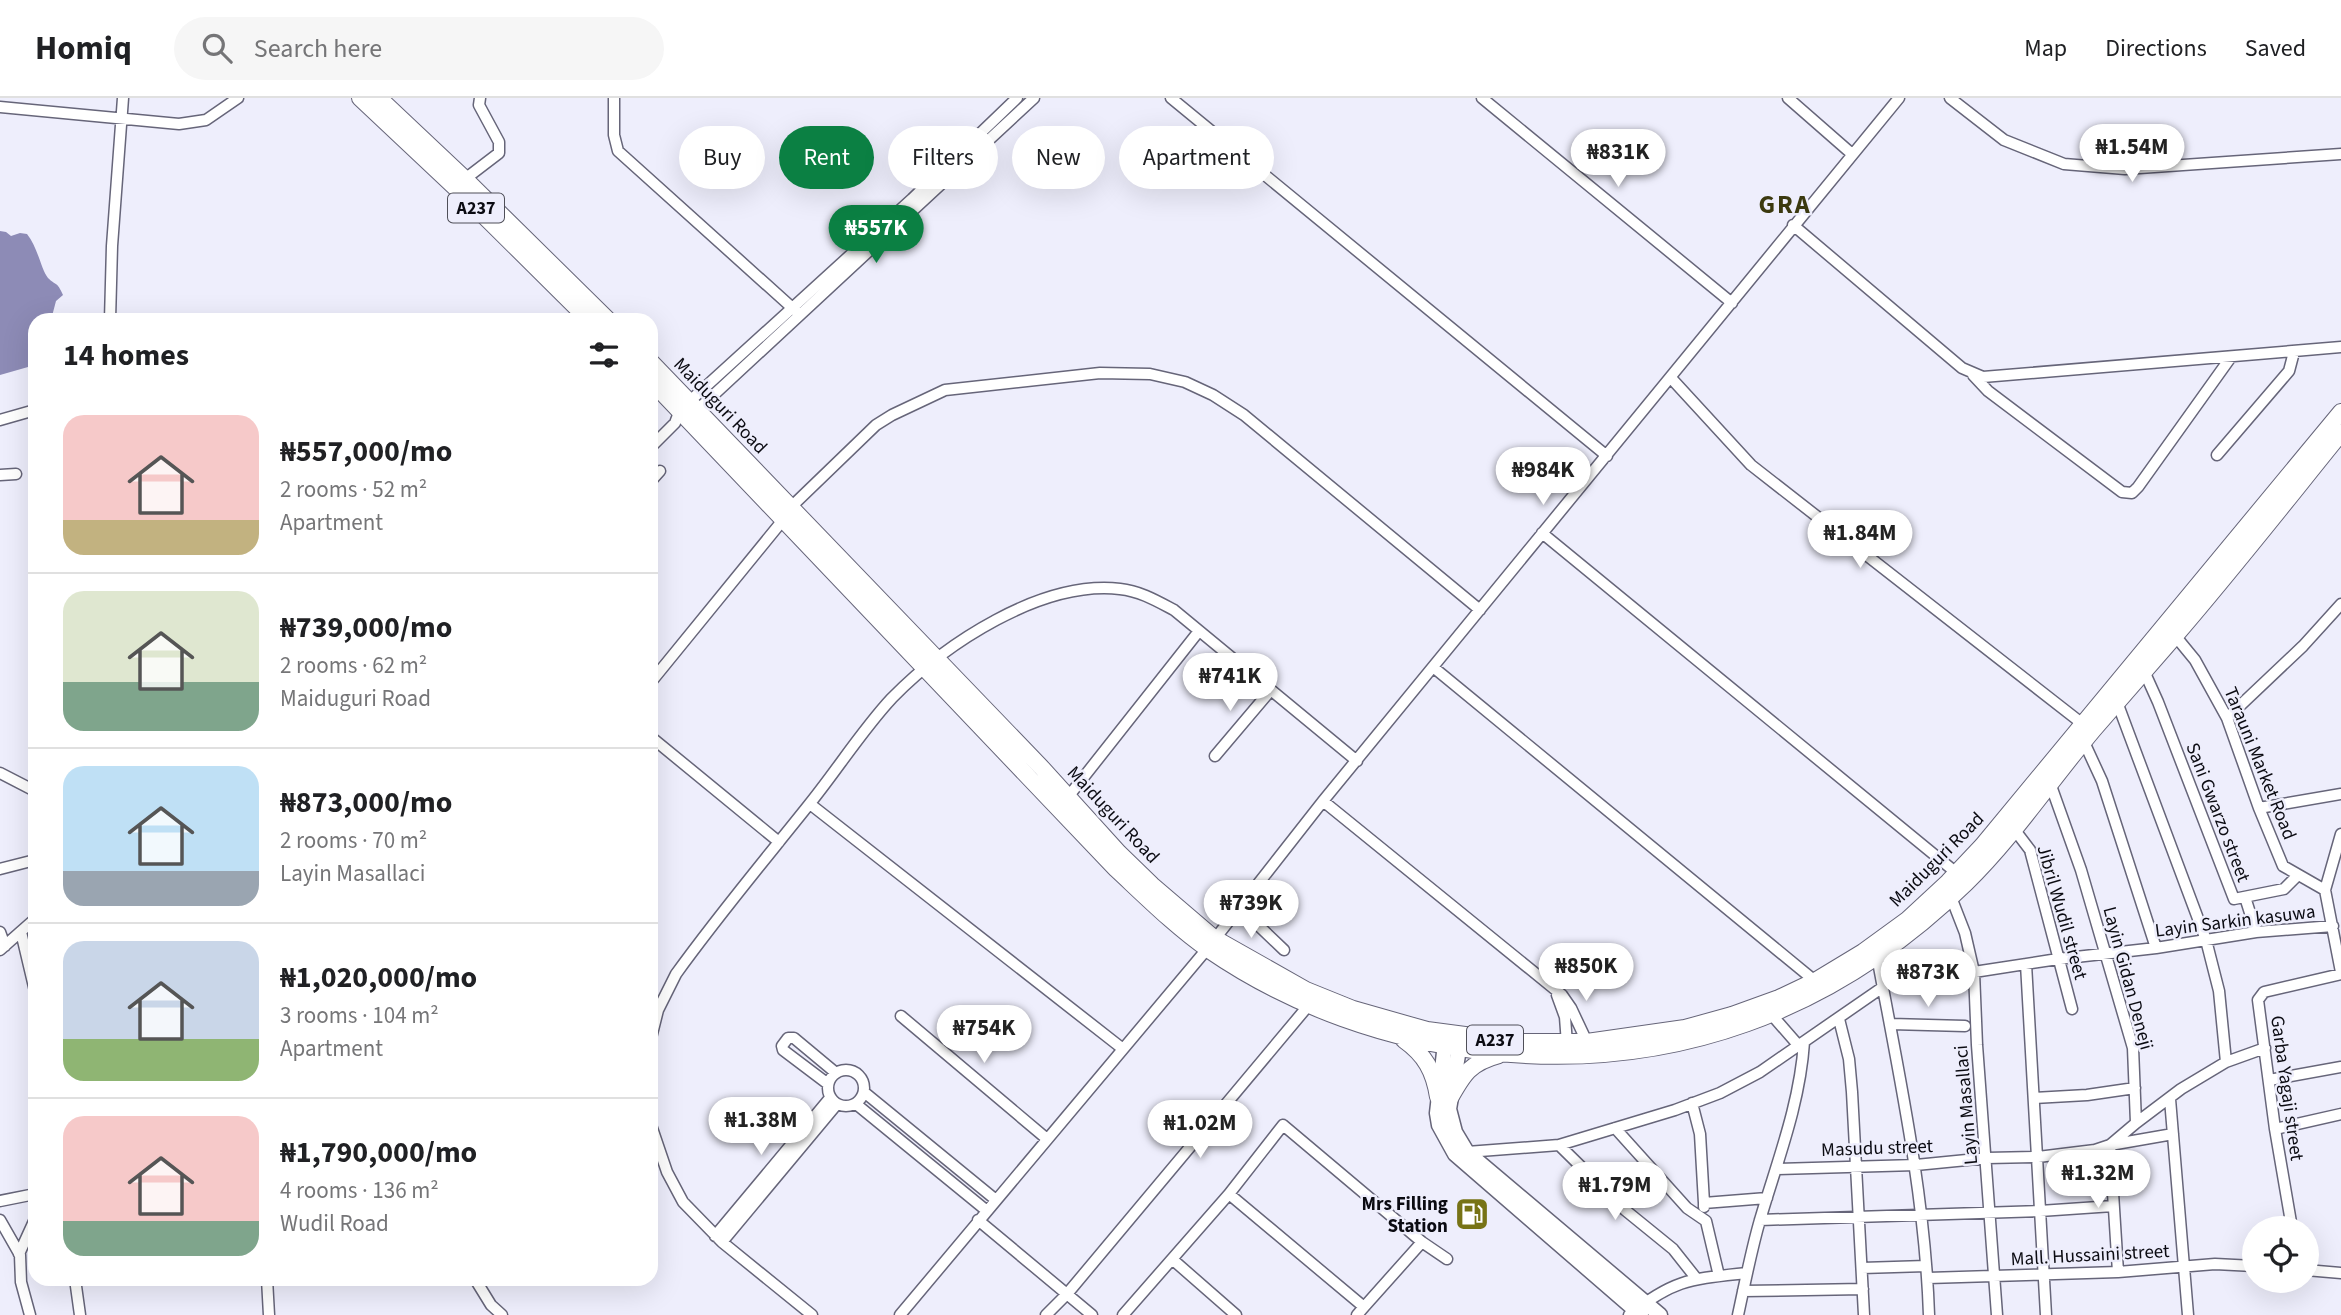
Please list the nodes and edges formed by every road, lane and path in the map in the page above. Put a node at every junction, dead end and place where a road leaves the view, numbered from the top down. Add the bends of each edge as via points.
1 (42, 98) edge
2 (123, 98) edge
3 (238, 98) edge
4 (360, 98) edge
5 (379, 98) edge
6 (480, 98) edge
7 (614, 98) edge
8 (1017, 98) edge
9 (1034, 98) edge
10 (1171, 98) edge
11 (1482, 98) edge
12 (1788, 98) edge
13 (1899, 98) edge
14 (1951, 98) edge
15 (0, 107) edge
16 (41, 112) junction
17 (120, 120) junction
18 (1852, 154) junction
19 (2341, 154) edge
20 (465, 179) junction
21 (1793, 225) junction
22 (1732, 303) junction
23 (796, 312) junction
24 (110, 313) edge
25 (582, 313) edge
26 (601, 313) edge
27 (2341, 347) edge
28 (2294, 352) junction
29 (2231, 356) junction
30 (658, 372) edge
31 (1972, 374) junction
32 (1671, 378) junction
33 (658, 387) edge
34 (28, 412) edge
35 (686, 412) junction
36 (2341, 412) edge
37 (0, 420) edge
38 (2341, 433) edge
39 (658, 440) edge
40 (2217, 455) dead end
41 (1607, 456) junction
42 (16, 474) dead end
43 (0, 475) edge
44 (786, 514) junction
45 (1542, 533) junction
46 (2341, 604) edge
47 (1480, 610) junction
48 (1199, 631) junction
49 (2171, 631) junction
50 (930, 662) junction
51 (1433, 667) junction
52 (2144, 671) junction
53 (658, 673) edge
54 (1270, 691) junction
55 (2117, 702) junction
56 (2227, 718) junction
57 (2084, 733) junction
58 (658, 743) edge
59 (1215, 756) dead end
60 (1357, 761) junction
61 (0, 773) edge
62 (2050, 783) junction
63 (28, 787) edge
64 (2341, 794) edge
65 (1069, 797) junction
66 (1323, 801) junction
67 (810, 804) junction
68 (2259, 808) junction
69 (2014, 829) junction
70 (2341, 834) edge
71 (779, 842) junction
72 (28, 862) edge
73 (0, 869) edge
74 (2298, 875) junction
75 (1962, 877) junction
76 (2325, 890) junction
77 (1951, 897) junction
78 (2245, 897) junction
79 (1239, 907) junction
80 (28, 926) edge
81 (2333, 926) junction
82 (0, 932) edge
83 (21, 932) junction
84 (2256, 932) junction
85 (2206, 940) junction
86 (1211, 944) junction
87 (2, 948) edge
88 (2155, 948) junction
89 (1284, 950) dead end
90 (2106, 954) junction
91 (1877, 956) junction
92 (2058, 959) junction
93 (28, 962) edge
94 (2026, 964) junction
95 (1974, 972) junction
96 (2341, 973) edge
97 (1815, 981) junction
98 (1883, 987) junction
99 (1555, 989) junction
100 (1308, 1006) junction
101 (2073, 1009) dead end
102 (658, 1010) edge
103 (1771, 1014) junction
104 (901, 1016) dead end
105 (1839, 1019) junction
106 (1891, 1024) junction
107 (1965, 1026) dead end
108 (1397, 1034) junction
109 (1453, 1041) junction
110 (1587, 1042) junction
111 (1567, 1044) junction
112 (1802, 1044) junction
113 (2265, 1048) junction
114 (1123, 1049) junction
115 (1504, 1054) junction
116 (2227, 1062) junction
117 (2341, 1067) edge
118 (836, 1073) junction
119 (2269, 1080) junction
120 (828, 1084) junction
121 (2135, 1088) junction
122 (864, 1093) junction
123 (2034, 1098) junction
124 (2170, 1098) junction
125 (1443, 1099) junction
126 (834, 1101) junction
127 (1692, 1103) junction
128 (856, 1104) junction
129 (2341, 1114) edge
130 (2136, 1123) junction
131 (908, 1128) junction
132 (1615, 1128) junction
133 (2276, 1129) junction
134 (2173, 1134) junction
135 (900, 1139) junction
136 (1047, 1139) junction
137 (1559, 1145) junction
138 (2110, 1145) junction
139 (658, 1146) edge
140 (1467, 1152) junction
141 (2038, 1157) junction
142 (1987, 1158) junction
143 (1855, 1165) junction
144 (1916, 1165) junction
145 (1777, 1169) junction
146 (1486, 1176) junction
147 (1229, 1194) junction
148 (28, 1195) edge
149 (1767, 1198) junction
150 (996, 1200) junction
151 (0, 1201) edge
152 (1704, 1203) junction
153 (2113, 1206) junction
154 (986, 1211) junction
155 (2040, 1211) junction
156 (1991, 1212) junction
157 (1920, 1215) junction
158 (2290, 1216) edge
159 (1858, 1218) junction
160 (1704, 1219) junction
161 (0, 1220) edge
162 (978, 1220) junction
163 (1760, 1220) junction
164 (28, 1234) edge
165 (718, 1239) junction
166 (1422, 1242) junction
167 (19, 1254) junction
168 (1172, 1259) junction
169 (1447, 1259) dead end
170 (2242, 1265) edge
171 (1926, 1266) junction
172 (2185, 1267) junction
173 (1861, 1268) junction
174 (2319, 1271) edge
175 (2118, 1272) junction
176 (1746, 1273) junction
177 (2341, 1273) edge
178 (2044, 1275) junction
179 (1719, 1276) junction
180 (1995, 1276) junction
181 (1696, 1278) junction
182 (1928, 1278) junction
183 (76, 1286) edge
184 (267, 1286) edge
185 (479, 1286) edge
186 (1863, 1289) junction
187 (1743, 1291) junction
188 (1067, 1294) junction
189 (1360, 1311) edge
190 (1637, 1311) edge
191 (30, 1315) edge
192 (80, 1315) edge
193 (269, 1315) edge
194 (502, 1315) edge
195 (812, 1315) edge
196 (900, 1315) edge
197 (1046, 1315) edge
198 (1092, 1315) edge
199 (1123, 1315) edge
200 (1236, 1315) edge
201 (1660, 1315) edge
202 (1738, 1315) edge
203 (1864, 1315) edge
204 (1929, 1315) edge
205 (1997, 1315) edge
206 (2046, 1315) edge
207 (2188, 1315) edge

1 - 16 street
2 - 17 street
3 - 17 street via 197,123
4 - 25 highway, A237
5 - 20 highway, A237
6 - 20 street via 479,105 499,142 499,153
7 - 23 street via 618,152
8 - 23 street
9 - 23 street
10 - 41 street
11 - 22 street
12 - 18 street
13 - 18 street
14 - 19 street via 2004,140 2064,164 2125,169
15 - 16 street
16 - 17 street
17 - 24 street
18 - 21 street
20 - 26 highway, A237
21 - 22 street
21 - 31 street
22 - 32 street
23 - 35 street
27 - 28 street
28 - 29 street
28 - 40 street via 2289,371
29 - 31 street via 1983,377
29 - 31 street via 2132,493 2122,492
30 - 35 highway, Maiduguri Road / A237
32 - 41 street
32 - 57 street via 1751,465
33 - 35 highway, Maiduguri Road / A237
34 - 37 street
35 - 39 street
35 - 44 highway, Maiduguri Road / A237
36 - 49 highway, Maiduguri Road / A237
38 - 49 highway, Maiduguri Road / A237
41 - 45 street
42 - 43 street
44 - 47 street via 876,425 944,390 1100,373 1150,374 1185,382 1244,415
44 - 50 highway, Maiduguri Road / A237
44 - 53 street
45 - 47 street
45 - 75 street
46 - 56 street
47 - 51 street
48 - 50 street via 1151,597 1120,589 1075,590 1020,608
48 - 54 street
48 - 65 street
49 - 52 highway, Maiduguri Road / A237
49 - 56 street, Tarauni Market Road via 2194,660
49 - 57 highway, Maiduguri Road / A237
50 - 65 highway, Maiduguri Road / A237
50 - 67 street via 890,700
50 - 86 highway, Maiduguri Road / A237 via 1116,869 1150,901
51 - 60 street
51 - 97 street
52 - 55 highway, Maiduguri Road / A237
52 - 78 street, Sani Gwarzo street via 2232,896 2237,900
54 - 59 street
54 - 60 street
55 - 57 highway, Maiduguri Road / A237
55 - 85 street
56 - 68 street, Tarauni Market Road
57 - 62 highway, Maiduguri Road / A237
57 - 75 highway, Maiduguri Road / A237 via 1982,846
57 - 88 street
58 - 71 street
60 - 66 street
61 - 63 street
62 - 69 highway, Maiduguri Road / A237
62 - 90 street, Layin Gidan Deneji
64 - 68 street
65 - 86 highway, Maiduguri Road / A237
66 - 79 street
66 - 99 street
67 - 71 street
67 - 114 street
68 - 74 street, Tarauni Market Road via 2283,866
69 - 75 highway, Maiduguri Road / A237
69 - 92 street, Jibril Wudil street via 2030,850
70 - 76 street
71 - 102 street via 676,974
72 - 73 street
74 - 76 street, Tarauni Market Road
74 - 78 street, Sani Gwarzo street via 2284,889
75 - 77 highway, Maiduguri Road / A237
75 - 97 highway, Maiduguri Road / A237 via 1863,952
76 - 81 street
77 - 91 highway, Maiduguri Road / A237
77 - 95 street, Layin Masallaci
78 - 84 street
79 - 86 street
79 - 89 street
80 - 83 street
81 - 84 street, Layin Sarkin kasuwa
81 - 96 street
82 - 87 street
83 - 87 street
83 - 93 street
84 - 85 street, Layin Sarkin kasuwa
85 - 88 street, Layin Sarkin kasuwa
85 - 116 street via 2219,991
86 - 100 highway, Maiduguri Road / A237
86 - 109 highway, Maiduguri Road / A237 via 1353,1009
86 - 114 street
88 - 90 street, Layin Sarkin kasuwa
90 - 92 street, Layin Sarkin kasuwa
90 - 121 street, Layin Gidan Deneji via 2133,1048
91 - 98 street
91 - 103 highway, Maiduguri Road / A237 via 1834,984
92 - 94 street, Layin Sarkin kasuwa
92 - 101 street, Jibril Wudil street
94 - 95 street, Layin Sarkin kasuwa
94 - 123 street
95 - 142 street, Layin Masallaci
96 - 113 street, Garba Yagaji street via 2263,992 2258,1000
97 - 110 highway, Maiduguri Road / A237 via 1697,1025
98 - 105 street
98 - 106 street
99 - 110 street via 1571,1008
99 - 111 street via 1566,1017
100 - 108 highway, Maiduguri Road / A237
100 - 188 street
103 - 112 street
103 - 115 highway, Maiduguri Road / A237 via 1702,1037 1609,1055
104 - 136 street
105 - 112 street
105 - 143 street via 1849,1059
106 - 107 street
106 - 144 street
108 - 109 highway, Maiduguri Road / A237
108 - 125 highway via 1421,1053
109 - 111 highway, Maiduguri Road / A237
109 - 115 highway, Maiduguri Road / A237
109 - 125 main road
110 - 111 highway, Maiduguri Road / A237
112 - 127 street via 1760,1072
112 - 145 street via 1801,1071
113 - 116 street
113 - 119 street, Garba Yagaji street
114 - 136 street
115 - 125 highway via 1480,1060
116 - 124 street
117 - 119 street
118 - 120 street
118 - 120 street via 794,1038 782,1046
118 - 122 street via 850,1070 858,1075
119 - 133 street, Garba Yagaji street
120 - 126 street
121 - 123 street
121 - 130 street, Layin Gidan Deneji
122 - 128 street
122 - 131 street
123 - 141 street
124 - 130 street
124 - 134 street
125 - 140 main road
125 - 146 main road via 1439,1125 1446,1140 1455,1154
126 - 128 street via 846,1107
126 - 165 street
127 - 132 street
127 - 152 street via 1700,1134
128 - 135 street
129 - 133 street
130 - 138 street, Masudu street
131 - 135 street
131 - 150 street
132 - 137 street
132 - 160 street via 1687,1208
133 - 158 street, Garba Yagaji street
134 - 138 street
134 - 172 street
135 - 154 street
136 - 150 street
137 - 140 street
137 - 181 street via 1625,1210 1673,1249
138 - 141 street, Masudu street
138 - 153 street
139 - 165 street via 683,1202
140 - 146 main road
141 - 142 street, Masudu street
141 - 155 street
142 - 144 street, Masudu street
142 - 156 street, Layin Masallaci
143 - 144 street, Masudu street
143 - 145 street, Masudu street
143 - 159 street
144 - 157 street
145 - 149 street
146 - 190 main road
147 - 166 street via 1283,1125
147 - 168 street
147 - 189 street
148 - 151 street
149 - 152 street
149 - 163 street
150 - 154 street
152 - 160 street
153 - 155 street
153 - 175 street
154 - 162 street
155 - 156 street
155 - 178 street
156 - 157 street
156 - 180 street, Layin Masallaci
157 - 159 street
157 - 171 street
159 - 163 street
159 - 173 street
160 - 179 street
161 - 167 street
162 - 188 street
162 - 196 street
163 - 176 street
164 - 167 street
165 - 195 street
166 - 169 street
166 - 189 street
167 - 191 street
168 - 199 street
168 - 200 street
170 - 172 street, Mall. Hussaini street
171 - 173 street
171 - 182 street
172 - 175 street, Mall. Hussaini street
172 - 207 street
173 - 186 street
174 - 177 street
175 - 178 street, Mall. Hussaini street
176 - 179 street
176 - 187 street
178 - 180 street, Mall. Hussaini street
178 - 206 street
179 - 181 street
180 - 182 street, Mall. Hussaini street
180 - 205 street, Layin Masallaci
181 - 190 street via 1667,1288
182 - 204 street
183 - 192 street
184 - 193 street
185 - 194 street
186 - 187 street
186 - 203 street
187 - 202 street
188 - 197 street
188 - 198 street
190 - 201 main road

